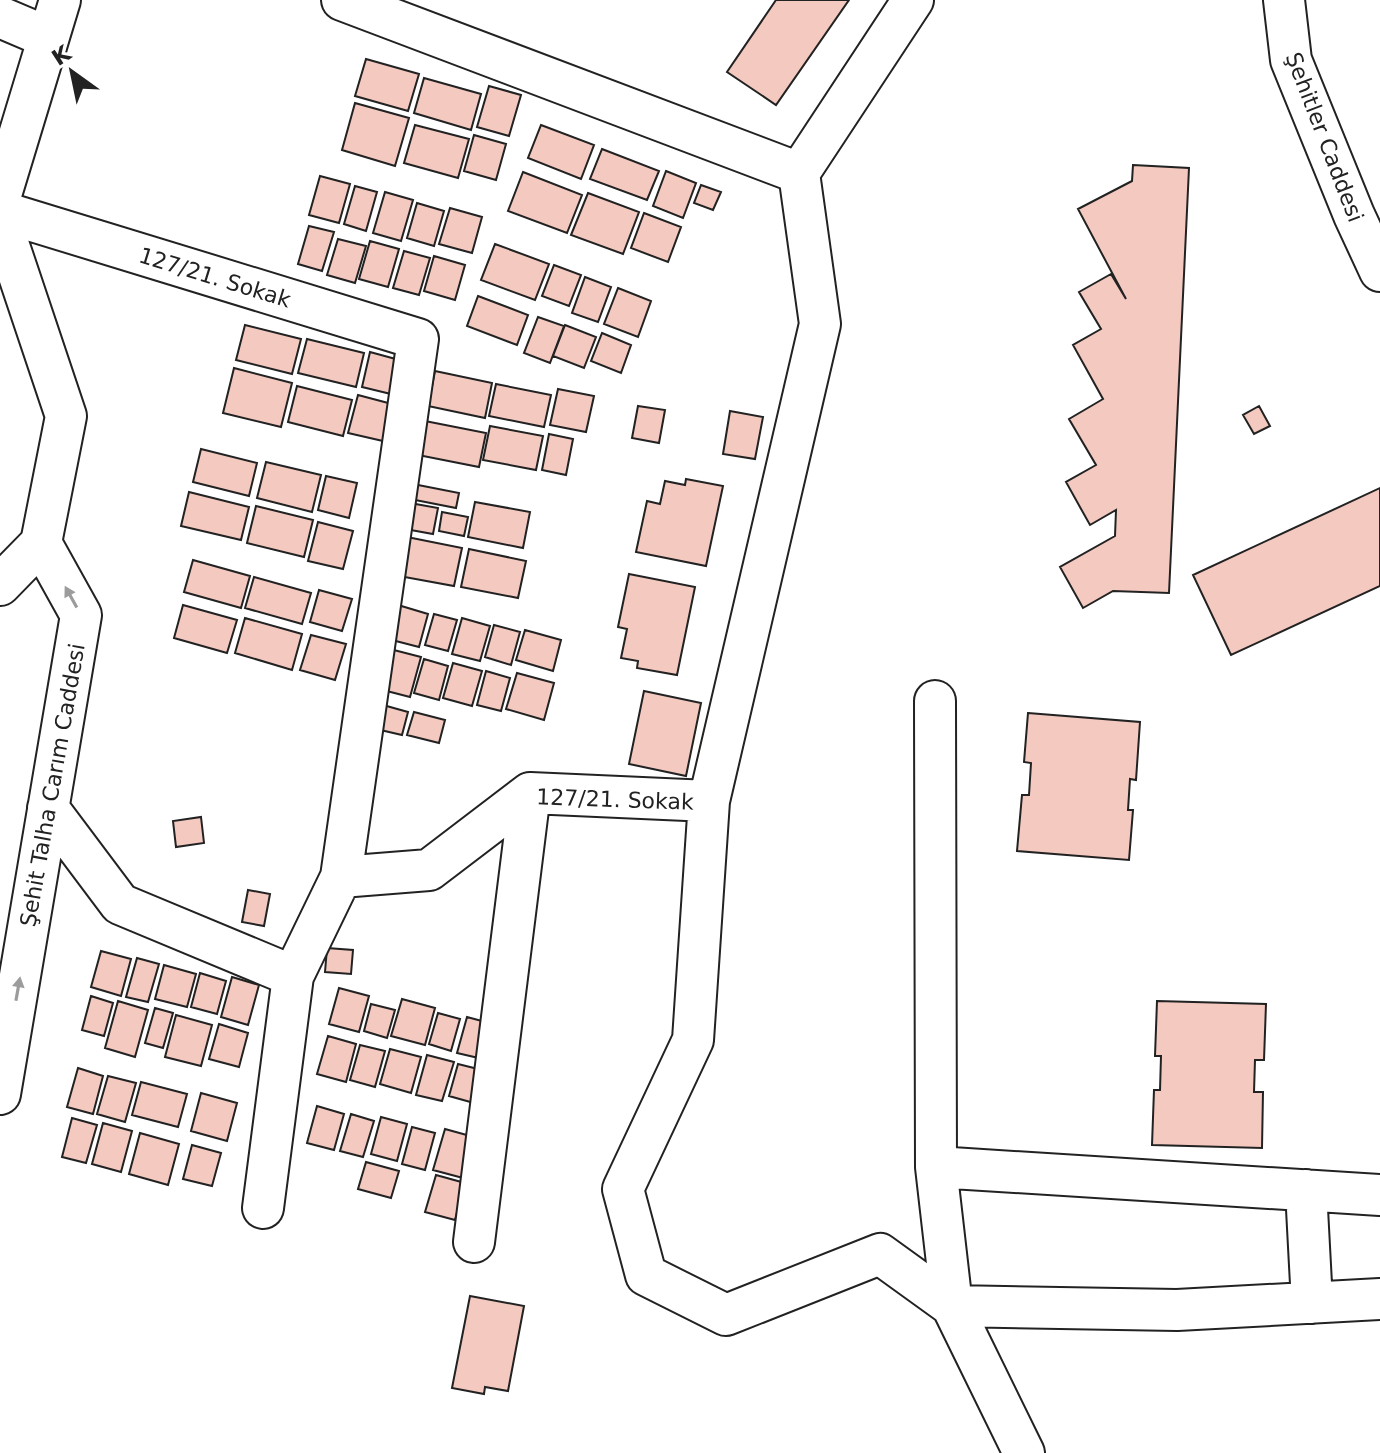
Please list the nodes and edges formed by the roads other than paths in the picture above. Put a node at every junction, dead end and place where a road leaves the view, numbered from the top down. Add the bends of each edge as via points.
1 (60, 0) edge
2 (342, 0) edge
3 (913, 0) edge
4 (1284, 0) edge
5 (0, 17) edge
6 (47, 37) junction
7 (799, 173) junction
8 (0, 198) edge
9 (0, 211) edge
10 (0, 219) edge
11 (1380, 271) edge
12 (41, 543) junction
13 (0, 585) edge
14 (935, 701) dead end
15 (530, 793) junction
16 (709, 801) junction
17 (48, 808) junction
18 (341, 877) junction
19 (293, 976) junction
20 (0, 1094) edge
21 (936, 1167) junction
22 (1306, 1190) junction
23 (1380, 1195) edge
24 (263, 1208) dead end
25 (474, 1242) dead end
26 (1380, 1299) edge
27 (1312, 1303) junction
28 (952, 1306) junction
29 (1024, 1453) edge

1 - 6 street
2 - 7 street
3 - 7 street
4 - 11 street, Şehitler Caddesi via 1291,60
5 - 6 street
6 - 8 street
7 - 16 street, 127/21. Sokak via 820,324
9 - 18 street, 127/21. Sokak via 418,339
10 - 12 street via 66,416
12 - 13 street
17 -> 12 street, Şehit Talha Carım Caddesi via 81,615
14 - 21 street
15 - 16 street, 127/21. Sokak
15 - 18 street, 127/21. Sokak via 429,870
15 - 25 street
16 - 28 street via 693,1040 623,1189 646,1275 726,1315 880,1254
17 - 19 street via 120,904
20 -> 17 street, Şehit Talha Carım Caddesi
18 - 19 street
19 - 24 street
21 - 22 street
21 - 28 street
22 - 23 street
22 - 27 street
26 - 27 street
27 - 28 street via 1177,1310
28 - 29 street

